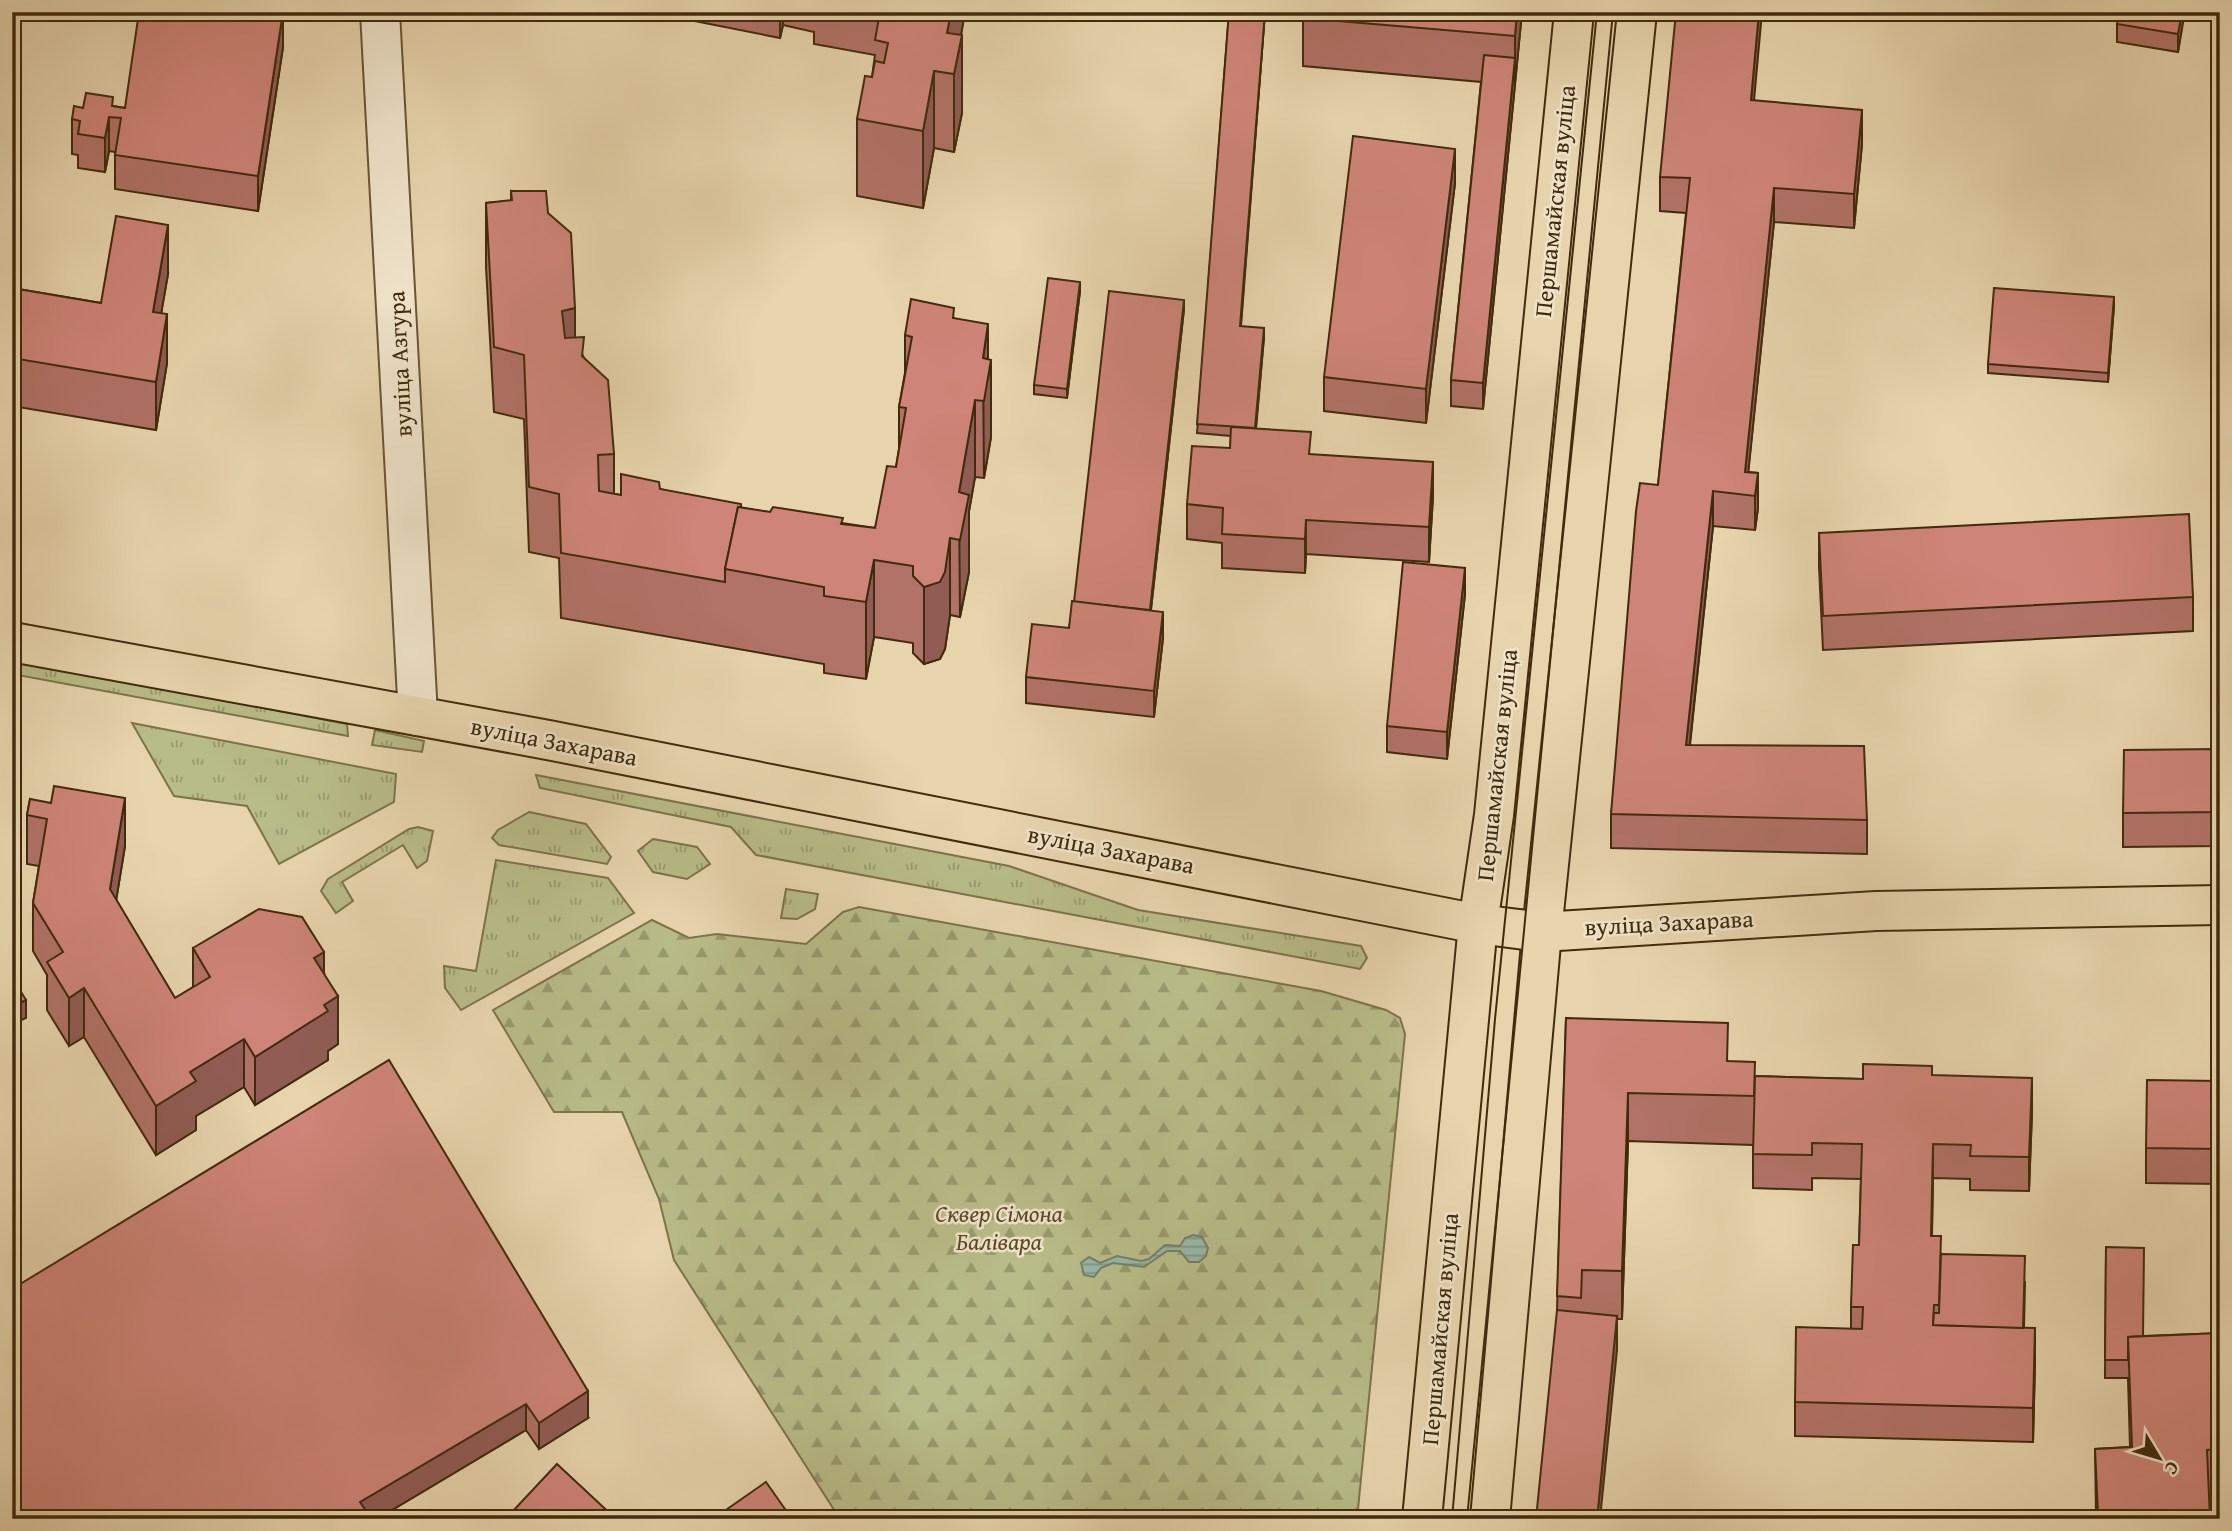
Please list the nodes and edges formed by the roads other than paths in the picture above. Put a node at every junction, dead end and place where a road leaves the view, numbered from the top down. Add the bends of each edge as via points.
1 (380, 12) edge
2 (1574, 12) edge
3 (1637, 12) edge
4 (12, 642) edge
5 (418, 716) junction
6 (2220, 905) edge
7 (1478, 924) junction
8 (1542, 932) junction
9 (1422, 1519) edge
10 (1490, 1519) edge

1 - 5 street, вуліца Азгура
2 - 7 main road, Першамайская вуліца via 1494,815
3 - 8 main road
4 - 5 main road, вуліца Захарава
5 - 7 main road, вуліца Захарава
6 - 8 main road, вуліца Захарава via 1876,911
7 - 8 main road, вуліца Захарава
7 - 9 main road, Першамайская вуліца
8 - 10 main road

